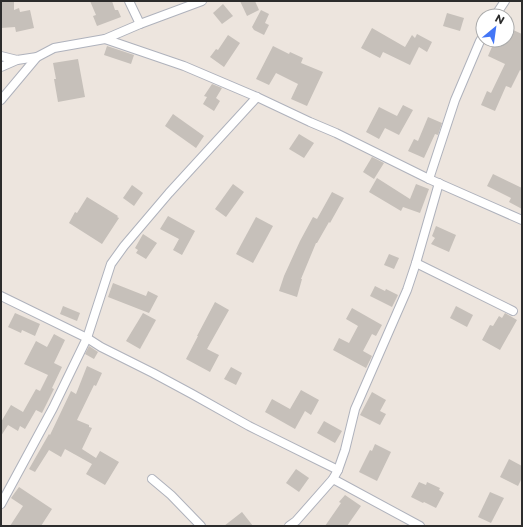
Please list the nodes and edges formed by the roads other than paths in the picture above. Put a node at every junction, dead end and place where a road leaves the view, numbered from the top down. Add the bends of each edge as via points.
1 (129, 1) edge
2 (202, 1) edge
3 (140, 24) junction
4 (105, 39) junction
5 (477, 48) edge
6 (1, 56) edge
7 (37, 57) junction
8 (17, 60) junction
9 (1, 67) edge
10 (257, 97) junction
11 (1, 100) edge
12 (429, 179) junction
13 (439, 183) junction
14 (522, 220) edge
15 (416, 263) junction
16 (1, 296) edge
17 (513, 311) dead end
18 (87, 338) junction
19 (338, 470) junction
20 (152, 479) dead end
21 (333, 479) junction
22 (1, 504) edge
23 (201, 526) edge
24 (289, 526) edge
25 (420, 526) edge

1 - 3 street
2 - 3 street
3 - 4 street
4 - 7 street via 54,48
4 - 10 street via 184,66
5 - 12 street via 455,100
6 - 8 street
7 - 8 street
7 - 11 street
8 - 9 street
10 - 12 street
10 - 18 street via 169,192 111,264
12 - 13 street
13 - 14 street
13 - 15 street
15 - 17 street
15 - 19 street via 355,409
16 - 18 street
18 - 19 street via 249,426
18 - 22 street via 53,408
19 - 21 street
20 - 23 street
21 - 24 street
21 - 25 street

